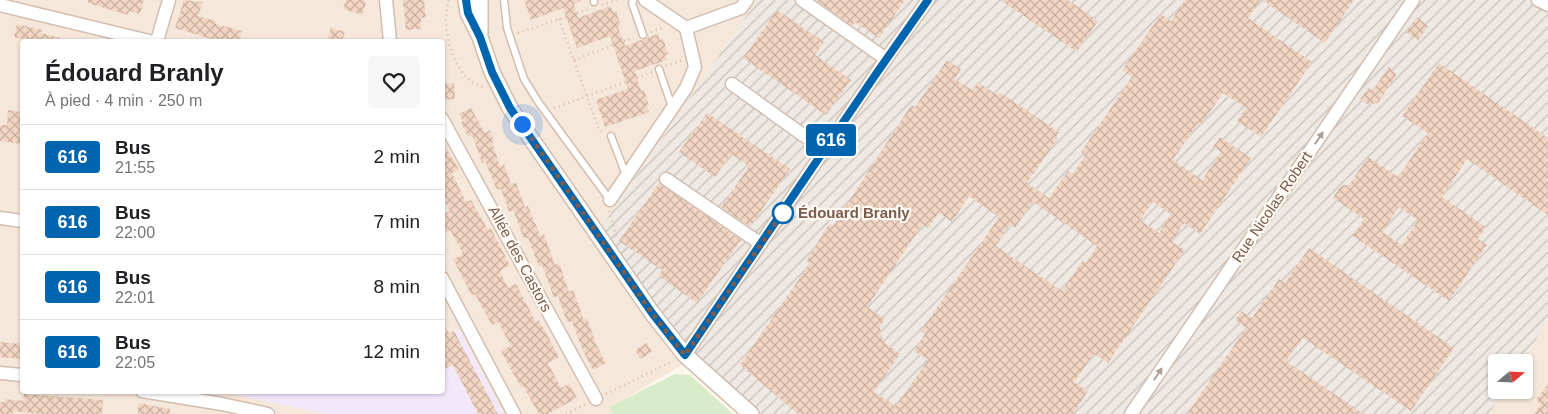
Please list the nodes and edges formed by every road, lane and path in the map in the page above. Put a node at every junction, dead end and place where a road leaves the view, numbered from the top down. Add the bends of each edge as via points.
1 (169, 0) edge
2 (386, 0) edge
3 (449, 0) edge
4 (466, 0) edge
5 (480, 0) edge
6 (504, 0) edge
7 (633, 0) edge
8 (646, 0) edge
9 (746, 0) edge
10 (802, 0) edge
11 (928, 0) edge
12 (1413, 0) edge
13 (1538, 0) edge
14 (0, 5) edge
15 (1548, 5) edge
16 (569, 16) dead end
17 (559, 19) junction
18 (686, 28) junction
19 (643, 34) dead end
20 (509, 36) junction
21 (480, 37) junction
22 (141, 39) edge
23 (158, 39) edge
24 (390, 39) edge
25 (616, 44) dead end
26 (886, 59) junction
27 (574, 60) junction
28 (659, 69) dead end
29 (629, 81) dead end
30 (732, 84) dead end
31 (499, 88) junction
32 (587, 96) junction
33 (672, 108) junction
34 (545, 111) junction
35 (445, 124) edge
36 (612, 136) joint
37 (824, 150) junction
38 (626, 177) junction
39 (666, 179) dead end
40 (610, 200) junction
41 (0, 218) edge
42 (20, 221) edge
43 (612, 242) junction
44 (761, 244) junction
45 (445, 284) edge
46 (685, 355) junction
47 (0, 373) edge
48 (20, 375) edge
49 (160, 394) edge
50 (596, 399) junction
51 (268, 414) edge
52 (514, 414) edge
53 (566, 414) edge
54 (750, 414) edge
55 (1131, 414) edge

1 - 23 street
2 - 24 street
3 - 31 path via 446,30 460,69 478,86
4 - 21 street via 468,13
5 - 21 street
6 - 20 lane
7 - 19 lane
8 - 18 street
9 - 18 street via 741,8
10 - 26 street
11 - 26 street
55 -> 12 street, Rue Nicolas Robert
13 - 15 street
14 - 22 street
16 - 17 path
17 - 20 path
17 - 27 path
18 - 33 street via 695,67
20 - 34 lane via 524,79
21 - 31 street
25 - 27 path
26 - 37 street
27 - 32 path
28 - 33 lane
29 - 32 path
30 - 37 street
31 - 43 street via 510,108
32 - 34 path
32 - 36 path via 599,130
33 - 38 street
34 - 40 lane
35 - 50 street, Allée des Castors
36 - 38 lane
37 - 44 street
38 - 40 street
39 - 44 street
40 - 43 path
41 - 42 street
43 - 46 street via 652,313
44 - 46 street
45 - 52 street
46 - 50 path
46 - 54 street
47 - 48 street
49 - 51 street
50 - 53 path

